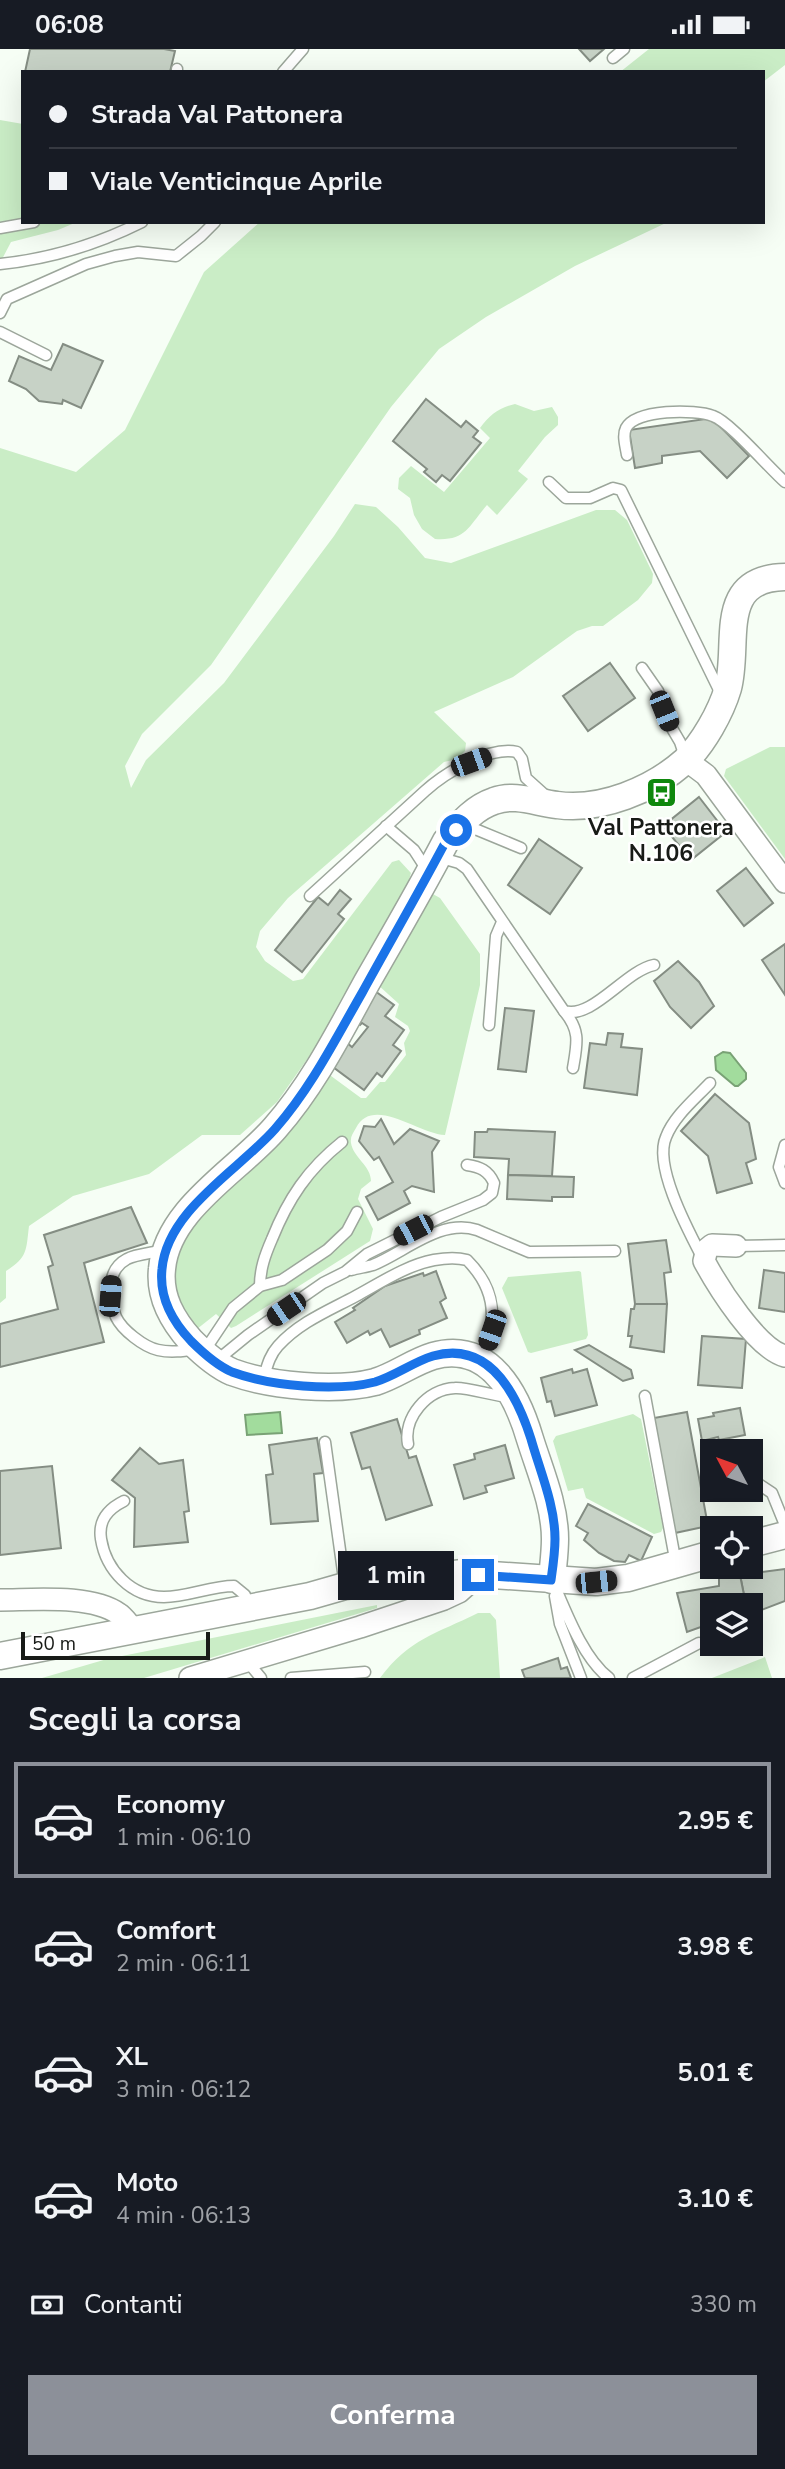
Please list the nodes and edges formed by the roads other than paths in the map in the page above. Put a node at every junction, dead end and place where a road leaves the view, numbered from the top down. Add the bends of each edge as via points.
1 (303, 49) edge
2 (624, 49) edge
3 (613, 58) dead end
4 (284, 70) edge
5 (23, 224) edge
6 (138, 224) edge
7 (213, 224) edge
8 (0, 228) edge
9 (0, 264) edge
10 (0, 313) edge
11 (0, 332) edge
12 (46, 355) dead end
13 (627, 455) dead end
14 (549, 482) dead end
15 (785, 482) edge
16 (785, 577) edge
17 (642, 668) dead end
18 (723, 700) junction
19 (686, 760) junction
20 (560, 806) junction
21 (386, 826) junction
22 (456, 830) junction
23 (521, 848) dead end
24 (433, 864) junction
25 (785, 882) edge
26 (310, 896) dead end
27 (502, 922) junction
28 (654, 965) dead end
29 (564, 1011) junction
30 (489, 1025) dead end
31 (573, 1069) dead end
32 (710, 1083) dead end
33 (342, 1142) dead end
34 (785, 1145) edge
35 (467, 1165) dead end
36 (785, 1183) edge
37 (357, 1212) dead end
38 (785, 1245) edge
39 (736, 1246) joint
40 (164, 1250) junction
41 (615, 1251) dead end
42 (704, 1261) junction
43 (345, 1272) junction
44 (260, 1286) junction
45 (205, 1354) junction
46 (785, 1356) edge
47 (477, 1360) junction
48 (263, 1380) junction
49 (645, 1397) dead end
50 (516, 1398) junction
51 (325, 1441) dead end
52 (408, 1444) dead end
53 (763, 1487) edge
54 (124, 1501) dead end
55 (785, 1525) edge
56 (785, 1535) edge
57 (763, 1541) edge
58 (700, 1557) edge
59 (676, 1564) junction
60 (478, 1575) junction
61 (551, 1580) junction
62 (345, 1586) junction
63 (0, 1600) edge
64 (247, 1608) junction
65 (134, 1630) junction
66 (699, 1643) dead end
67 (0, 1656) edge
68 (247, 1661) junction
69 (365, 1672) dead end
70 (190, 1678) edge
71 (261, 1678) edge
72 (291, 1678) edge
73 (581, 1678) edge
74 (609, 1678) edge
75 (634, 1678) edge

1 - 4 lane
2 - 3 lane
5 - 8 lane
6 - 9 lane via 52,256
7 - 10 lane via 176,256 138,252 86,264 7,299
11 - 12 lane
13 - 15 lane via 627,426 640,416 714,416
14 - 18 lane via 566,498 621,490
16 - 18 street via 755,583 735,608 731,671
17 - 19 lane via 658,691
18 - 19 street
19 - 20 street via 634,793 593,805
19 - 25 street via 706,775
20 - 21 lane via 534,787 526,778 522,759 508,750 444,775
20 - 22 street via 513,797 494,800
21 - 24 lane
21 - 26 lane
22 - 23 lane via 475,829
22 - 24 street
24 - 27 lane via 460,863
24 - 40 street via 301,1096 273,1131 187,1215
27 - 29 lane
27 - 30 lane via 496,936
28 - 29 lane via 642,967 589,1007
29 - 31 lane via 576,1030
32 - 42 lane via 674,1122 664,1140 673,1195
33 - 44 lane via 309,1172 292,1196 261,1268
34 - 36 lane via 779,1167
35 - 43 lane via 490,1175 492,1193 367,1254
37 - 44 lane via 347,1231 327,1250 282,1280
38 - 39 lane
39 - 42 street via 712,1245
40 - 45 street via 163,1298 173,1318
40 - 45 lane via 130,1257 112,1276 110,1296 117,1319 155,1350
41 - 43 lane via 529,1252 468,1227 440,1232 372,1265
42 - 46 street via 760,1341
43 - 45 lane via 248,1335
44 - 45 lane via 233,1308
45 - 48 street via 232,1371
47 - 48 street via 444,1354 359,1385
47 - 48 lane via 492,1330 490,1296 467,1259 451,1258 410,1269 312,1318 271,1355
47 - 50 street via 495,1372
49 - 59 lane
50 - 52 lane via 455,1388 437,1393 421,1403 411,1418
50 - 61 street via 551,1507 555,1538
51 - 62 lane
53 - 55 lane via 772,1493
54 - 64 lane via 111,1507 102,1521 101,1535 112,1567 130,1587 164,1597 234,1586 245,1595
56 - 57 street
58 - 59 street
59 - 61 street via 628,1578
60 - 61 street
60 - 62 street via 434,1575
60 - 68 street via 460,1593 444,1599
61 - 73 lane via 560,1624
61 - 74 lane via 570,1622
62 - 64 street
63 - 65 street via 90,1603 119,1613
64 - 65 street
65 - 67 street
66 - 75 lane
68 - 70 street
68 - 71 lane
69 - 72 lane

